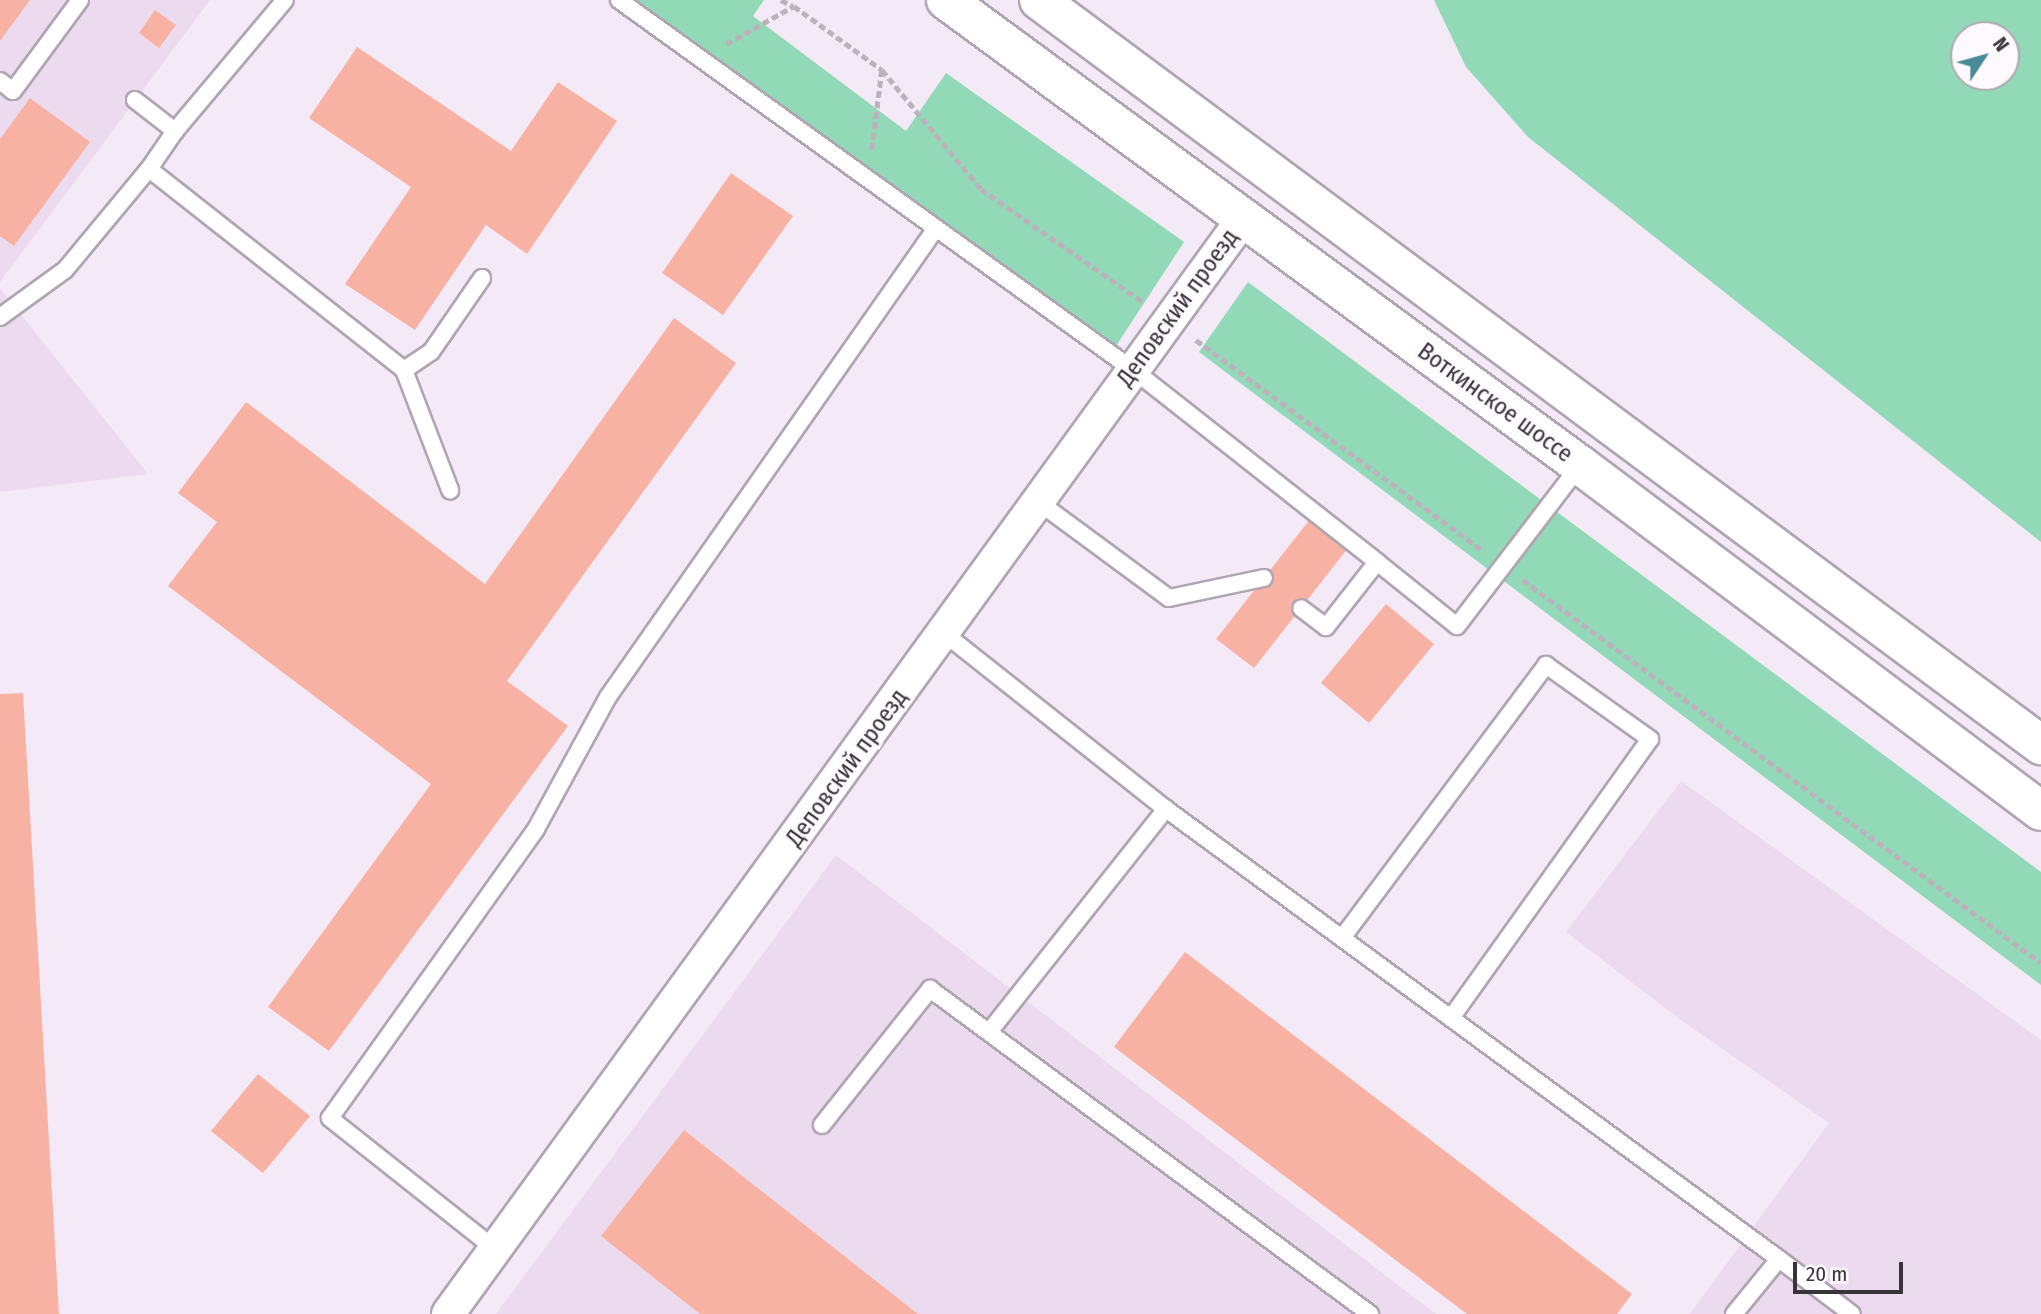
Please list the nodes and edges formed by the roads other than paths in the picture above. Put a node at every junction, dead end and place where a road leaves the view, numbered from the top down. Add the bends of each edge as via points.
1 (80, 0) edge
2 (285, 0) edge
3 (619, 0) edge
4 (946, 0) edge
5 (1039, 0) edge
6 (0, 81) edge
7 (135, 100) dead end
8 (174, 131) junction
9 (149, 169) junction
10 (1277, 177) junction
11 (1242, 219) junction
12 (936, 228) junction
13 (482, 278) dead end
14 (0, 317) edge
15 (1132, 369) junction
16 (404, 370) junction
17 (1580, 465) junction
18 (450, 490) dead end
19 (1040, 503) junction
20 (1377, 562) junction
21 (1264, 578) dead end
22 (1301, 608) dead end
23 (945, 634) junction
24 (2041, 746) edge
25 (1166, 809) junction
26 (2041, 811) edge
27 (1342, 939) junction
28 (1451, 1018) junction
29 (989, 1032) junction
30 (822, 1125) dead end
31 (495, 1249) junction
32 (1779, 1259) junction
33 (448, 1314) edge
34 (1370, 1314) edge
35 (1734, 1314) edge
36 (1852, 1314) edge

1 - 6 lane via 13,91
2 - 8 lane
3 - 12 lane
4 - 11 main road, Воткинское шоссе
5 - 10 main road, Воткинское шоссе
7 - 8 lane
8 - 9 lane
9 - 14 lane via 65,270
9 - 16 lane
10 - 11 main road
10 - 24 main road, Воткинское шоссе
11 - 15 street, Деповский проезд
11 - 17 main road, Воткинское шоссе
12 - 15 lane
12 - 31 lane via 608,696 536,829 330,1118
13 - 16 lane via 431,352
15 - 19 street, Деповский проезд
15 - 20 lane
16 - 18 lane
17 - 20 lane via 1457,626
17 - 26 main road, Воткинское шоссе
19 - 21 lane via 1170,598
19 - 23 street, Деповский проезд
20 - 22 lane via 1326,627
23 - 25 lane
23 - 31 street, Деповский проезд
25 - 27 lane
25 - 29 lane
27 - 28 lane
27 - 28 lane via 1546,665 1650,739
28 - 32 lane
29 - 30 lane via 930,989
29 - 34 lane
31 - 33 street, Деповский проезд
32 - 35 lane
32 - 36 lane

